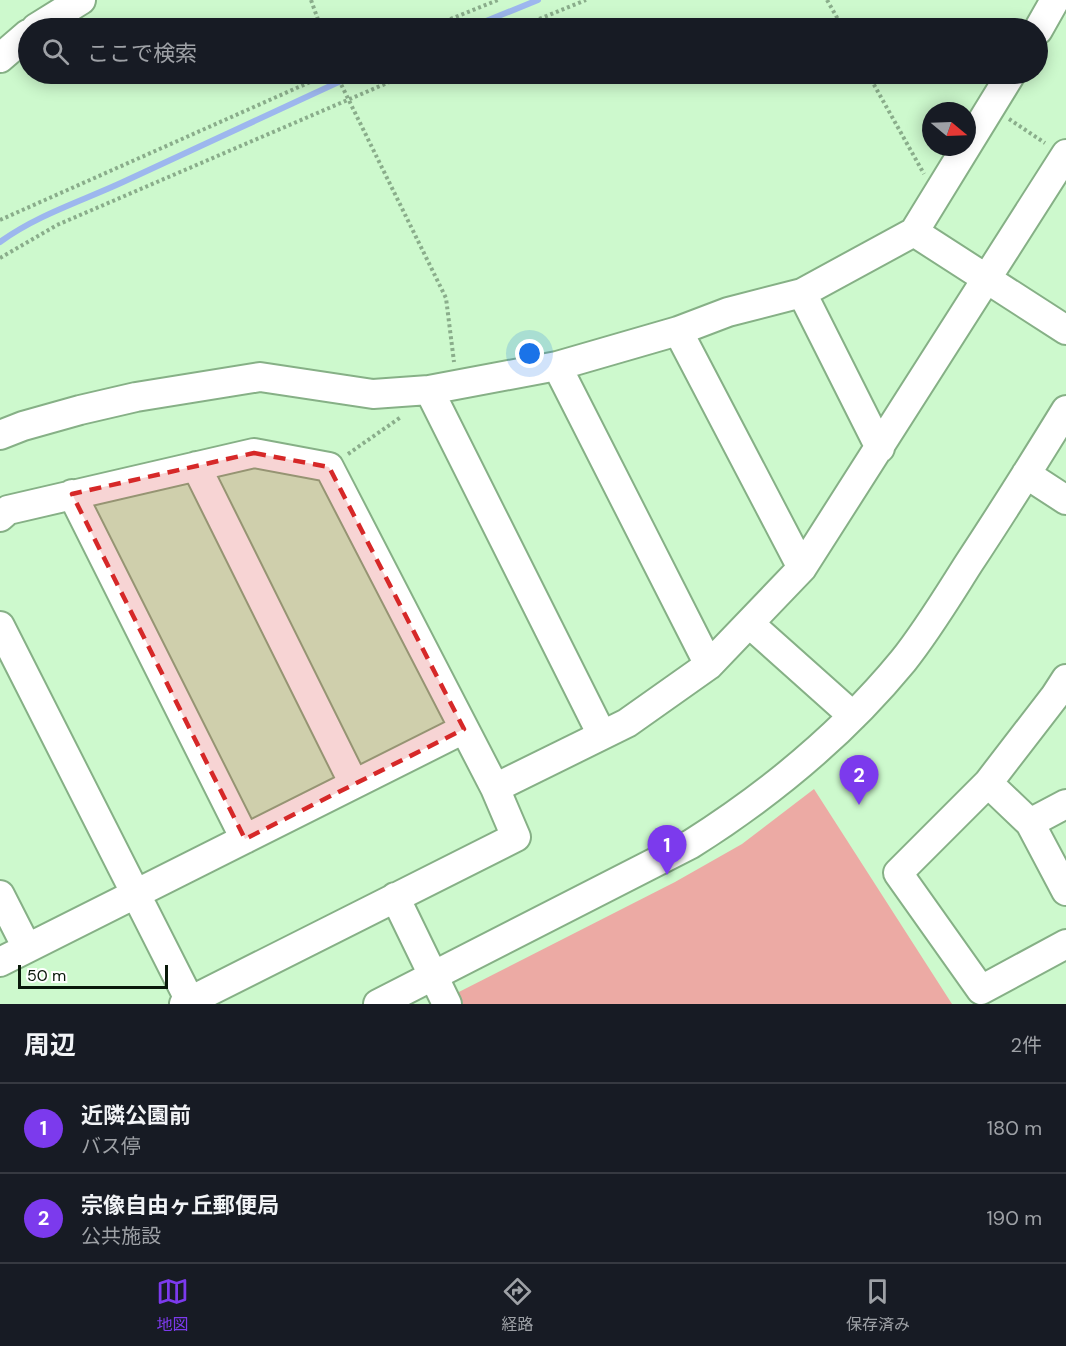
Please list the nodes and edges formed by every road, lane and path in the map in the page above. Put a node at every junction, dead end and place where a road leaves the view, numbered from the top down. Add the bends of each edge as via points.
1 (81, 0) edge
2 (311, 0) edge
3 (498, 0) edge
4 (586, 0) edge
5 (827, 0) edge
6 (1055, 0) edge
7 (52, 18) edge
8 (317, 18) edge
9 (453, 18) edge
10 (542, 18) edge
11 (837, 18) edge
12 (1045, 18) edge
13 (18, 43) edge
14 (0, 58) edge
15 (306, 84) edge
16 (341, 84) edge
17 (383, 84) edge
18 (874, 84) edge
19 (1005, 84) edge
20 (348, 98) junction
21 (1002, 115) dead end
22 (1065, 155) edge
23 (940, 192) junction
24 (0, 220) edge
25 (914, 232) junction
26 (0, 258) edge
27 (986, 279) junction
28 (802, 293) junction
29 (1066, 330) edge
30 (678, 331) junction
31 (557, 366) junction
32 (457, 384) junction
33 (429, 390) junction
34 (1066, 410) edge
35 (402, 416) dead end
36 (0, 435) edge
37 (880, 448) junction
38 (196, 466) junction
39 (329, 467) junction
40 (1026, 474) junction
41 (72, 494) junction
42 (1066, 500) edge
43 (0, 517) edge
44 (802, 568) junction
45 (750, 624) junction
46 (0, 626) edge
47 (709, 665) junction
48 (1066, 679) edge
49 (853, 716) junction
50 (464, 729) junction
51 (602, 735) junction
52 (988, 783) junction
53 (354, 784) junction
54 (495, 788) junction
55 (1066, 804) edge
56 (1030, 823) junction
57 (245, 839) junction
58 (1066, 891) edge
59 (0, 895) edge
60 (135, 895) junction
61 (395, 897) junction
62 (1066, 944) edge
63 (27, 948) junction
64 (0, 962) edge
65 (433, 976) junction
66 (975, 1000) edge
67 (187, 1002) edge
68 (378, 1004) edge
69 (447, 1004) edge

1 - 7 street
2 - 8 path
3 - 9 path
4 - 10 path
5 - 11 path
6 - 12 street
13 - 14 street
15 - 24 path
16 - 20 path
17 - 20 path
18 - 23 path via 929,184
19 - 23 street
20 - 26 path via 57,225
20 - 32 path via 446,298
21 - 22 path
22 - 27 street
23 - 25 street
25 - 27 street
25 - 28 street
27 - 29 street
27 - 37 street
28 - 30 street via 728,312
28 - 37 street
30 - 31 street
30 - 44 street
31 - 32 street
31 - 47 street
32 - 33 street
33 - 36 street via 374,394 260,377 136,397
33 - 51 street
34 - 40 street
35 - 39 path
37 - 44 street
38 - 39 street via 254,453
38 - 41 street
38 - 53 street
39 - 50 street
40 - 42 street
40 - 49 street via 903,661
41 - 43 street via 8,510
41 - 57 street
44 - 45 street
45 - 47 street
45 - 49 street
46 - 60 street
47 - 51 street via 627,723
48 - 52 street
49 - 65 street via 772,788 691,844
50 - 53 street
50 - 54 street
51 - 54 street
52 - 56 street
52 - 66 street via 898,873
53 - 57 street
54 - 61 street via 516,837
55 - 56 street
56 - 58 street
57 - 60 street
59 - 63 street
60 - 63 street
60 - 67 street
61 - 65 street
61 - 67 street
62 - 66 street
63 - 64 street
65 - 68 street
65 - 69 street

